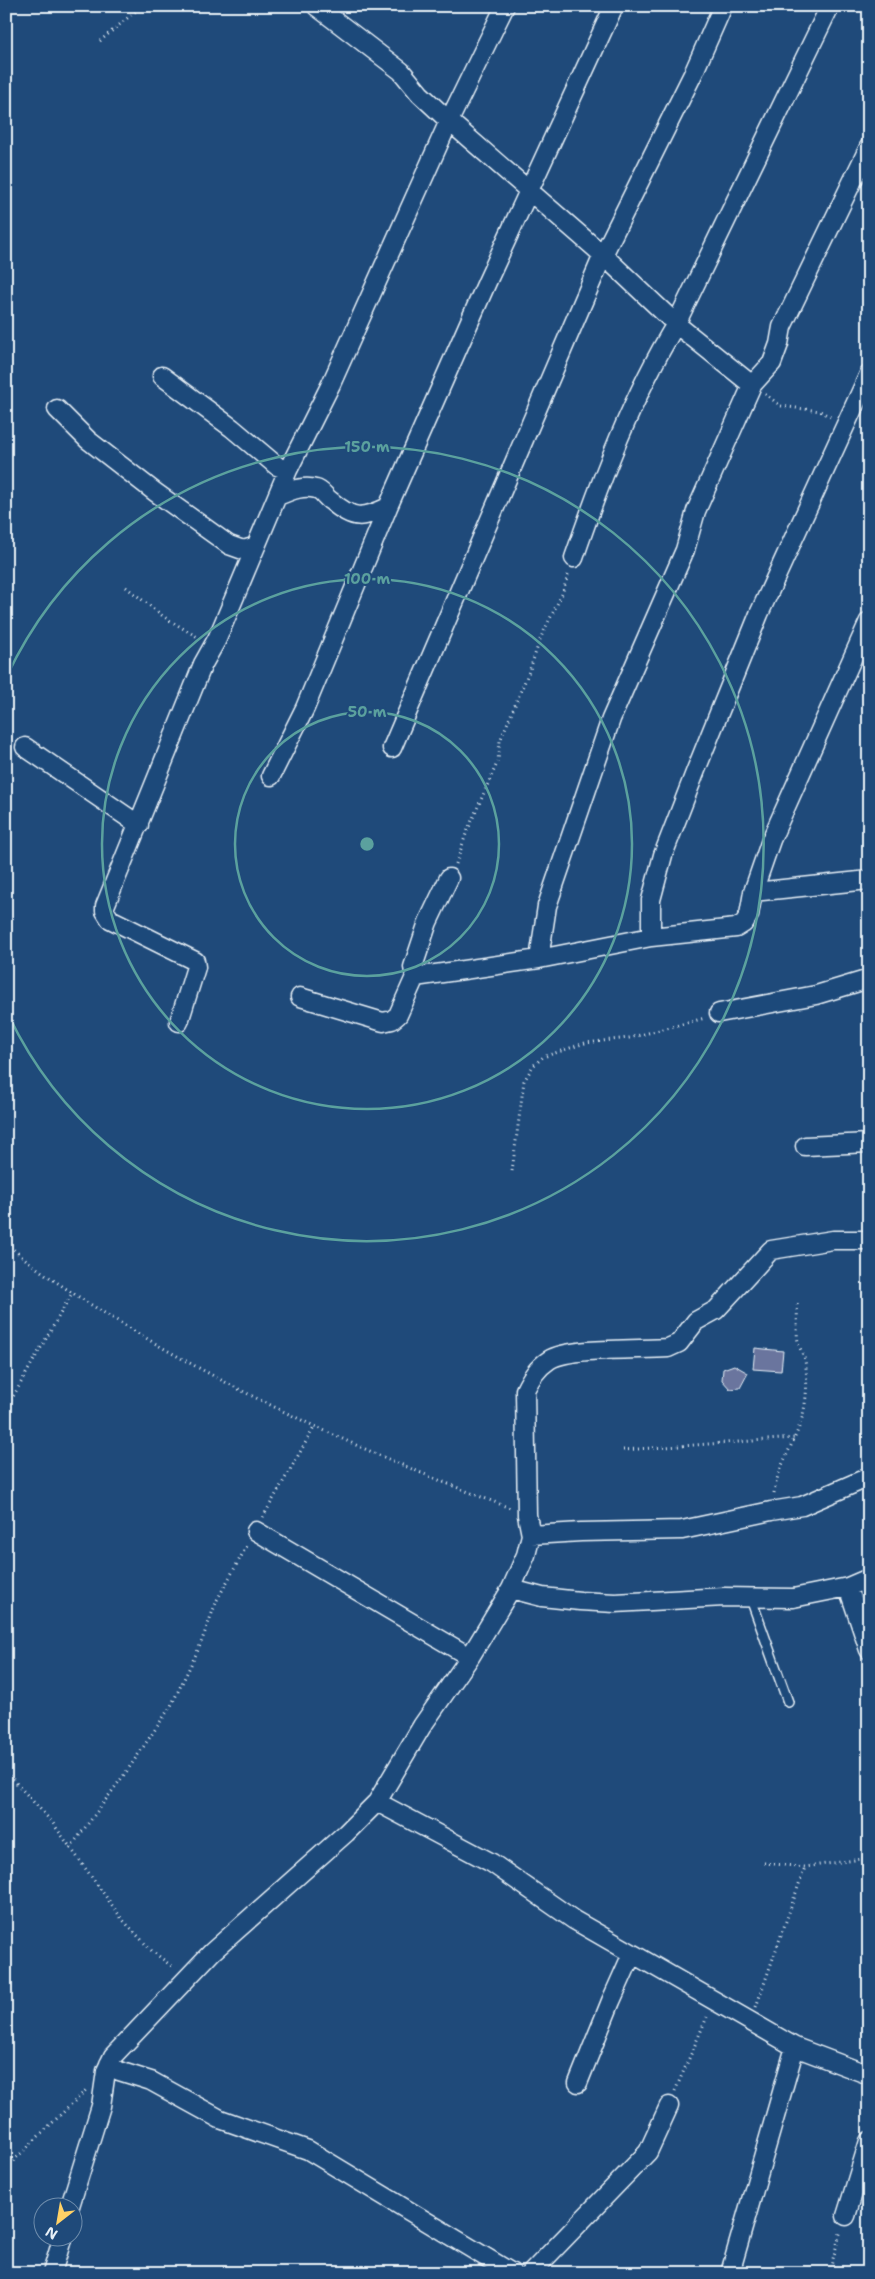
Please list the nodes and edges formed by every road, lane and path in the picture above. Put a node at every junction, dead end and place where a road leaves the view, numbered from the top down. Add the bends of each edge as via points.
1 (142, 6) edge
2 (316, 6) edge
3 (505, 6) edge
4 (614, 6) edge
5 (723, 6) edge
6 (830, 6) edge
7 (100, 41) dead end
8 (449, 121) junction
9 (869, 147) edge
10 (528, 190) junction
11 (603, 255) junction
12 (676, 324) junction
13 (869, 374) edge
14 (162, 376) dead end
15 (752, 385) junction
16 (57, 410) dead end
17 (843, 429) junction
18 (288, 470) junction
19 (278, 496) junction
20 (388, 507) junction
21 (256, 546) junction
22 (574, 558) joint
23 (126, 587) dead end
24 (869, 621) edge
25 (217, 639) junction
26 (25, 747) dead end
27 (392, 748) dead end
28 (271, 776) dead end
29 (139, 824) junction
30 (449, 878) joint
31 (869, 880) edge
32 (753, 892) junction
33 (651, 937) junction
34 (539, 959) junction
35 (415, 977) junction
36 (869, 979) edge
37 (300, 997) dead end
38 (719, 1013) joint
39 (179, 1022) dead end
40 (869, 1143) edge
41 (804, 1146) dead end
42 (512, 1171) dead end
43 (869, 1240) edge
44 (6, 1243) edge
45 (72, 1293) junction
46 (798, 1304) dead end
47 (6, 1409) edge
48 (315, 1426) junction
49 (795, 1438) junction
50 (623, 1450) dead end
51 (869, 1477) edge
52 (771, 1510) junction
53 (526, 1515) junction
54 (256, 1531) junction
55 (531, 1535) junction
56 (869, 1578) edge
57 (848, 1587) junction
58 (511, 1589) junction
59 (751, 1599) junction
60 (869, 1650) edge
61 (470, 1657) junction
62 (788, 1702) dead end
63 (6, 1772) edge
64 (377, 1802) junction
65 (70, 1848) junction
66 (869, 1858) edge
67 (764, 1863) dead end
68 (805, 1866) junction
69 (632, 1954) junction
70 (188, 1979) junction
71 (715, 2000) junction
72 (751, 2022) junction
73 (795, 2047) junction
74 (108, 2068) junction
75 (869, 2076) edge
76 (578, 2083) dead end
77 (669, 2106) joint
78 (869, 2141) edge
79 (6, 2168) edge
80 (73, 2196) edge
81 (846, 2216) joint
82 (60, 2246) edge
83 (52, 2273) edge
84 (512, 2273) edge
85 (531, 2273) edge
86 (730, 2273) edge
87 (829, 2273) edge

1 - 7 path
2 - 8 street via 401,71
3 - 8 street
4 - 10 street
5 - 11 street
6 - 12 street
8 - 10 street
8 - 18 street via 331,384
9 - 15 street via 782,327 772,363
10 - 11 street
10 - 20 street
11 - 12 street
11 - 27 street
12 - 15 street
12 - 22 street via 659,352 595,497
13 - 17 street
14 - 18 street via 277,466
15 - 17 path via 781,406 820,411
15 - 34 street via 696,511 685,550 611,719 547,906
16 - 21 street via 88,440 229,545 243,550
17 - 33 street via 759,614 663,855 651,900
18 - 19 street
19 - 20 street via 305,487 319,489 331,501 360,518
19 - 21 street
20 - 28 street via 305,708
21 - 25 street
22 - 30 path via 500,741 498,761
23 - 25 path via 191,634 204,640
24 - 32 street via 771,840
25 - 29 street via 203,664
26 - 29 street
29 - 39 street via 105,912 110,919 196,961
30 - 35 street via 417,954 413,967
31 - 32 street
32 - 33 street via 749,915 736,928
33 - 34 street
34 - 35 street
35 - 37 street via 398,1015 383,1022
36 - 38 street via 816,995
38 - 42 path via 629,1038 585,1043 543,1057 524,1081
40 - 41 street
43 - 53 street via 834,1240 771,1250 716,1310 696,1321 679,1343 668,1348 569,1353 550,1359 534,1372 525,1390
44 - 45 path
45 - 47 path
45 - 48 path via 153,1343
46 - 49 path via 798,1341 806,1378 804,1410
48 - 53 path
48 - 54 path
49 - 50 path
49 - 52 path via 786,1451 776,1478
51 - 52 street via 802,1506
52 - 55 street via 682,1530
53 - 55 street
54 - 61 street
54 - 65 path via 217,1600 199,1648 170,1706
55 - 58 street
56 - 57 street
57 - 59 street via 793,1598
57 - 60 street
58 - 59 street via 542,1597 589,1602
58 - 61 street
59 - 62 lane
61 - 64 street via 422,1726
63 - 65 path via 52,1822
64 - 69 street via 492,1863 574,1920
64 - 70 street via 212,1952
65 - 70 path via 122,1919 152,1951
66 - 68 path
67 - 68 path
68 - 72 path
69 - 71 street
69 - 76 street
70 - 74 street via 118,2050
71 - 72 street
71 - 77 path
72 - 73 street
73 - 75 street
73 - 86 street
74 - 79 path
74 - 80 street via 101,2106
74 - 84 street via 151,2081 220,2119 308,2150
77 - 85 street via 648,2152
78 - 81 street
81 - 87 path
82 - 83 street

